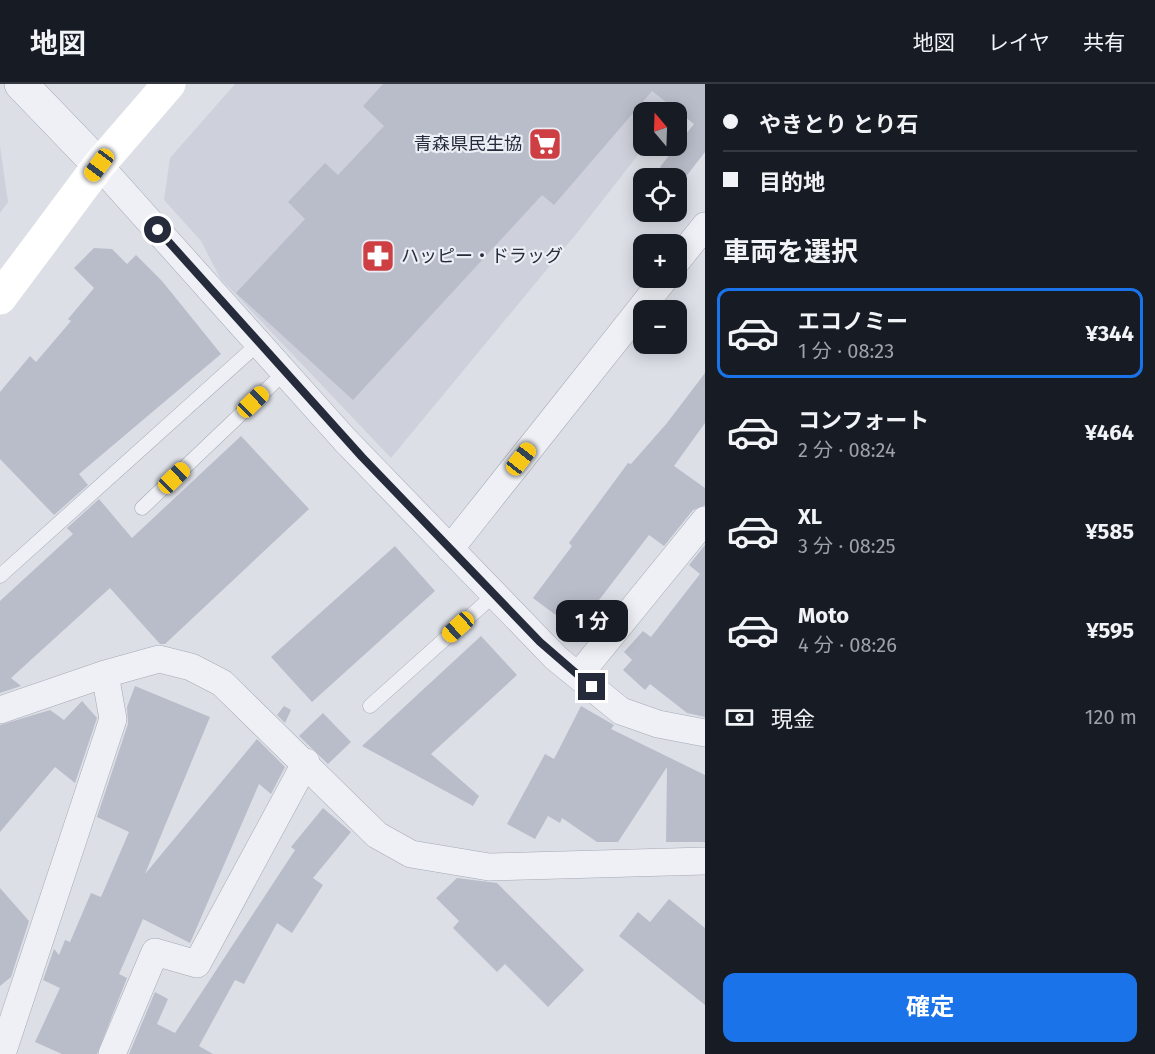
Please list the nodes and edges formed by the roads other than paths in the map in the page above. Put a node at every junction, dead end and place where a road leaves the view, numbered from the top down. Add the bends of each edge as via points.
1 (21, 84) edge
2 (169, 84) edge
3 (99, 165) junction
4 (705, 226) edge
5 (687, 248) edge
6 (657, 288) edge
7 (0, 298) edge
8 (259, 343) junction
9 (285, 372) junction
10 (142, 508) dead end
11 (705, 520) edge
12 (450, 549) junction
13 (0, 576) edge
14 (494, 595) junction
15 (105, 674) junction
16 (578, 676) junction
17 (370, 706) dead end
18 (0, 710) edge
19 (705, 733) edge
20 (306, 762) junction
21 (705, 861) edge
22 (2, 1054) edge
23 (112, 1054) edge

1 - 3 street
2 - 3 main road
3 - 7 main road
3 - 8 street
4 - 5 street
6 - 12 street
8 - 9 street
8 - 13 lane
9 - 10 lane
9 - 12 street
11 - 16 street
12 - 14 street
14 - 16 street
14 - 17 lane
15 - 18 street
15 - 20 street via 159,659 191,667 222,683
15 - 22 street via 113,719
16 - 19 street via 621,711 639,719
20 - 21 street via 377,835 411,854 489,867
20 - 23 street via 197,964 155,952

